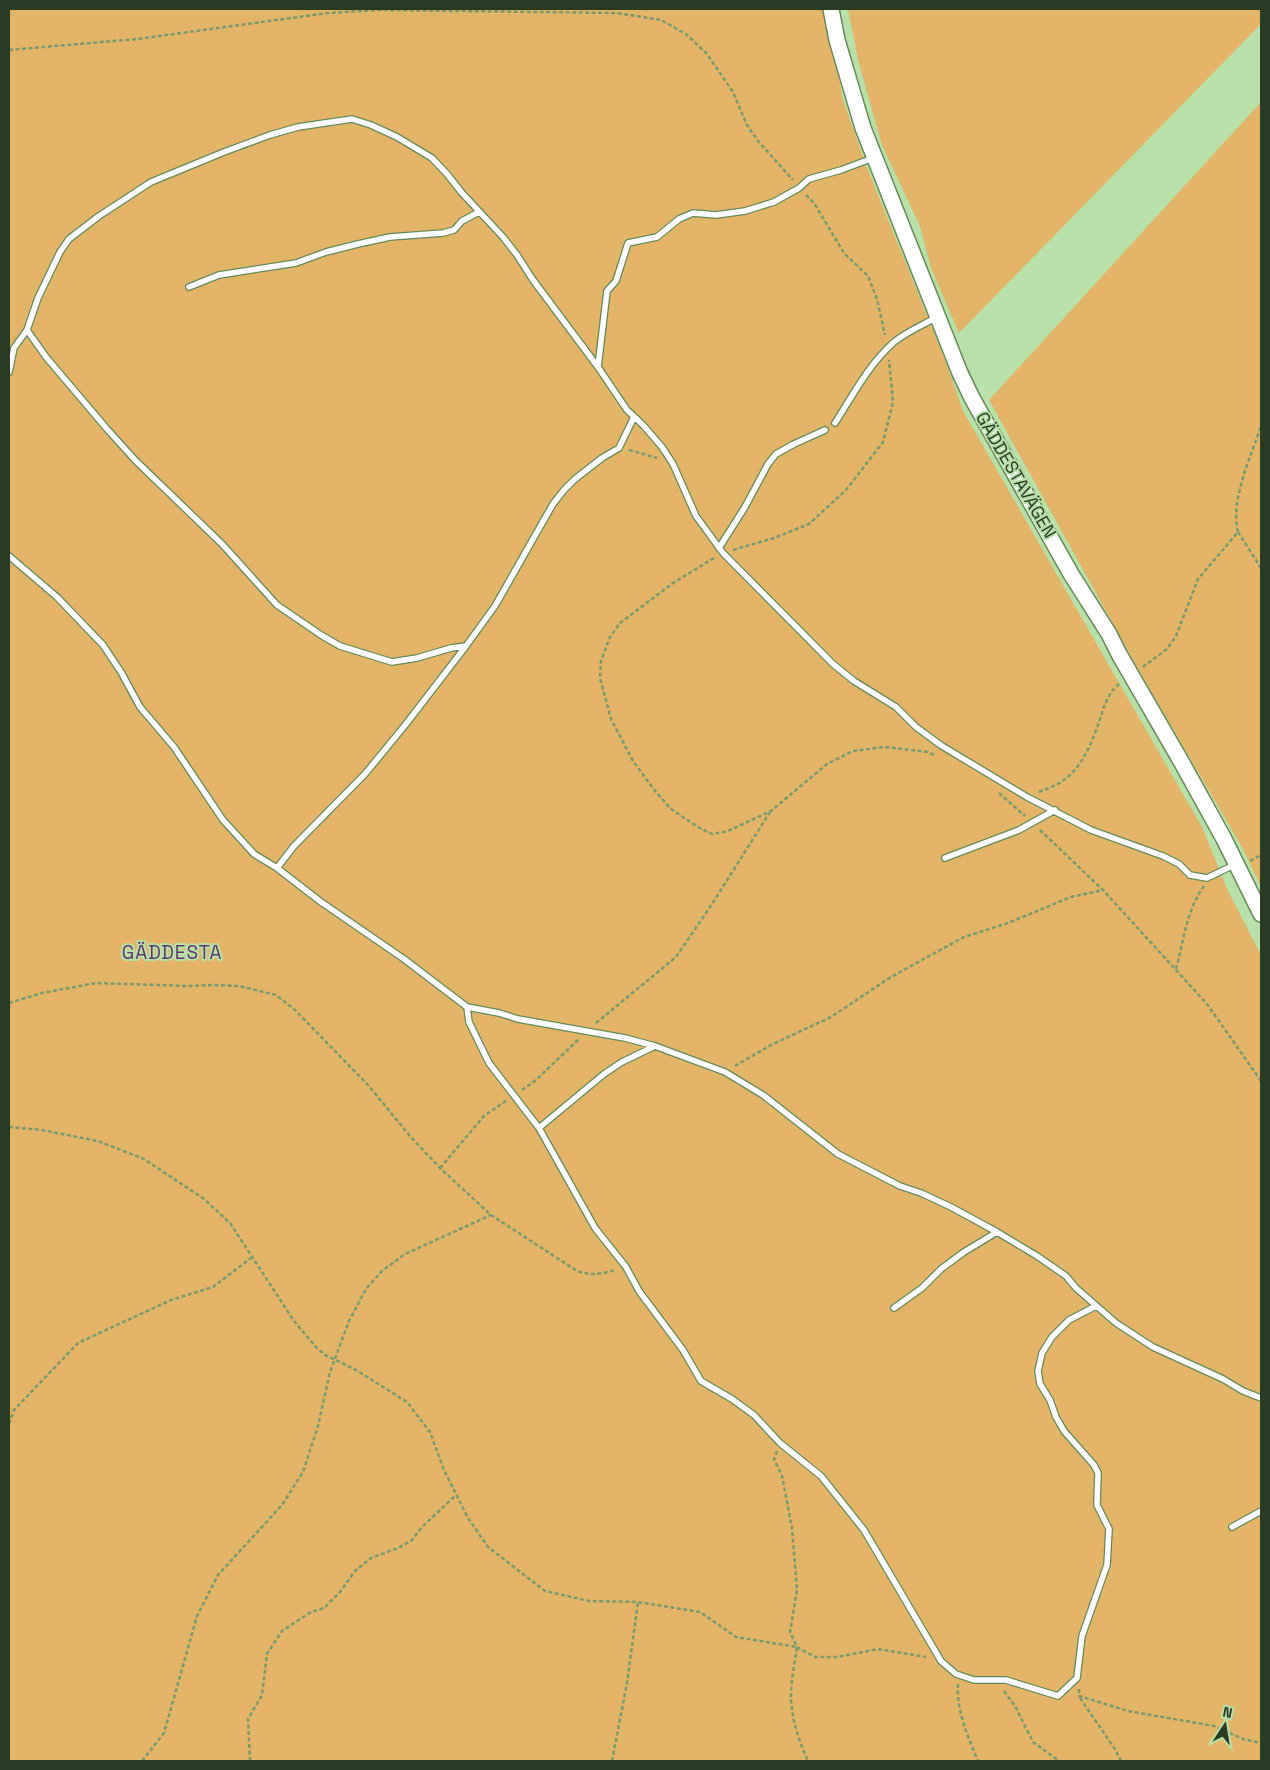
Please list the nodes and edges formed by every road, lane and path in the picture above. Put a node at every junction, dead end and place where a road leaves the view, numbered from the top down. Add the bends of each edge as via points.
1 (831, 9) edge
2 (9, 50) edge
3 (875, 157) junction
4 (799, 188) junction
5 (479, 212) junction
6 (189, 287) dead end
7 (937, 317) junction
8 (27, 330) junction
9 (888, 348) junction
10 (598, 367) junction
11 (9, 372) edge
12 (634, 417) junction
13 (835, 423) dead end
14 (1261, 426) edge
15 (825, 430) dead end
16 (619, 448) junction
17 (673, 464) junction
18 (1238, 532) junction
19 (721, 550) junction
20 (9, 556) edge
21 (1261, 568) edge
22 (466, 646) junction
23 (1131, 675) junction
24 (944, 759) dead end
25 (994, 789) dead end
26 (1028, 797) junction
27 (1055, 810) junction
28 (771, 811) junction
29 (1032, 823) junction
30 (945, 858) dead end
31 (1236, 864) junction
32 (277, 868) junction
33 (1212, 876) junction
34 (1104, 890) junction
35 (1261, 914) edge
36 (1176, 969) junction
37 (9, 1003) edge
38 (467, 1007) junction
39 (588, 1031) junction
40 (656, 1046) junction
41 (725, 1072) junction
42 (1261, 1081) edge
43 (514, 1095) junction
44 (9, 1127) edge
45 (539, 1128) junction
46 (440, 1168) junction
47 (491, 1215) junction
48 (997, 1232) junction
49 (252, 1258) junction
50 (626, 1267) junction
51 (1096, 1306) junction
52 (894, 1308) dead end
53 (335, 1359) junction
54 (1261, 1398) edge
55 (9, 1424) edge
56 (780, 1443) junction
57 (456, 1495) junction
58 (1261, 1511) edge
59 (1232, 1527) dead end
60 (638, 1602) junction
61 (797, 1647) junction
62 (941, 1660) junction
63 (959, 1675) junction
64 (1078, 1678) junction
65 (983, 1680) junction
66 (1079, 1696) junction
67 (1261, 1743) edge
68 (142, 1761) edge
69 (250, 1761) edge
70 (612, 1761) edge
71 (808, 1761) edge
72 (978, 1761) edge
73 (1059, 1761) edge
74 (1121, 1761) edge

1 - 3 street, GÄDDESTAVÄGEN via 860,119
2 - 4 path via 137,39 328,13 378,10 617,13 661,20 686,34 707,54 733,92 747,125
3 - 4 lane via 810,178
3 - 7 street, GÄDDESTAVÄGEN
4 - 9 path via 814,204 844,253 868,276 877,298
4 - 10 lane via 774,202 745,211 716,215 693,213 679,219 657,237 628,244 616,281 607,291
5 - 6 lane via 462,221 454,230 443,233 390,237 326,252 296,264 219,275
5 - 8 lane via 432,158 370,125 352,119 298,127 165,175 69,239 38,298
5 - 10 lane via 512,249
7 - 9 lane
7 - 23 street, GÄDDESTAVÄGEN via 972,398
8 - 11 lane via 14,348
8 - 22 lane via 46,357 136,461 227,550 277,605 340,646 392,662
9 - 13 lane
9 - 19 path via 893,402 883,442 846,490 809,524 774,538
10 - 12 lane
12 - 16 lane
12 - 17 lane
14 - 18 path via 1238,496 1235,520
15 - 19 lane via 776,454
16 - 17 path
16 - 22 lane via 575,479 553,504 495,606
17 - 19 lane via 696,516
18 - 21 path
18 - 23 path via 1198,579 1176,636 1167,649
19 - 26 lane via 833,664 854,681 896,707 942,746
19 - 28 path via 620,623 610,637 601,661 600,678 611,720 633,760 671,809 712,834 728,831
20 - 32 lane via 57,596 103,645 140,707 174,747 222,820 254,854
22 - 32 lane via 366,774 294,846
23 - 26 path via 1112,689 1079,766 1061,782
23 - 31 street, GÄDDESTAVÄGEN
24 - 28 path via 928,752 885,746 853,751 827,764
25 - 29 path
26 - 27 lane
27 - 29 lane
27 - 33 lane via 1091,830 1163,856 1179,864 1190,875
28 - 39 path via 676,957
29 - 30 lane
29 - 34 path
31 - 33 lane
31 - 35 street, GÄDDESTAVÄGEN
32 - 38 lane
33 - 36 path via 1195,899 1188,917
34 - 36 path
34 - 41 path via 1071,897 964,937 831,1017 771,1045
36 - 42 path via 1207,1004
37 - 46 path via 96,983 239,986 276,995 296,1010 368,1085
38 - 39 lane
38 - 43 lane via 469,1022 489,1063
39 - 40 lane
39 - 43 path via 536,1080
40 - 41 lane
40 - 45 lane via 604,1074
41 - 48 lane via 763,1095 838,1154
43 - 45 lane
43 - 46 path via 484,1116
44 - 49 path via 98,1140 144,1159 204,1199 230,1223
45 - 50 lane via 595,1228
46 - 47 path
47 - 50 path via 577,1271 603,1274
47 - 53 path via 405,1254 382,1271 366,1289 349,1321
48 - 51 lane via 1066,1276
48 - 52 lane via 949,1263
49 - 53 path via 304,1334 325,1355
49 - 55 path via 213,1287 171,1300 78,1343 14,1410
50 - 56 lane via 701,1381 754,1415
51 - 54 lane via 1153,1347
51 - 64 lane via 1069,1320 1052,1337 1042,1353 1038,1371 1040,1384 1064,1431 1094,1464 1098,1474 1097,1505 1110,1529 1108,1565 1082,1636
53 - 57 path via 408,1402 430,1432
53 - 68 path via 302,1472 282,1505 218,1575 197,1616 164,1732
56 - 61 path via 774,1459 782,1476 792,1528 797,1590 790,1632
56 - 62 lane via 821,1476 864,1530
57 - 60 path via 488,1547 545,1592 589,1601
57 - 69 path via 412,1540 371,1558 355,1571 324,1608 311,1612 282,1631 267,1654 262,1694 248,1718
58 - 59 lane
60 - 61 path via 700,1612 736,1637
60 - 70 path
61 - 62 path via 815,1657 837,1657 878,1649
61 - 71 path via 791,1684 792,1709 800,1744
62 - 63 lane
63 - 65 lane
63 - 72 path via 957,1692 964,1727
64 - 65 lane via 1058,1696 1006,1680
64 - 66 path
65 - 73 path via 1003,1689 1033,1742
66 - 67 path via 1128,1711 1214,1726
66 - 74 path

